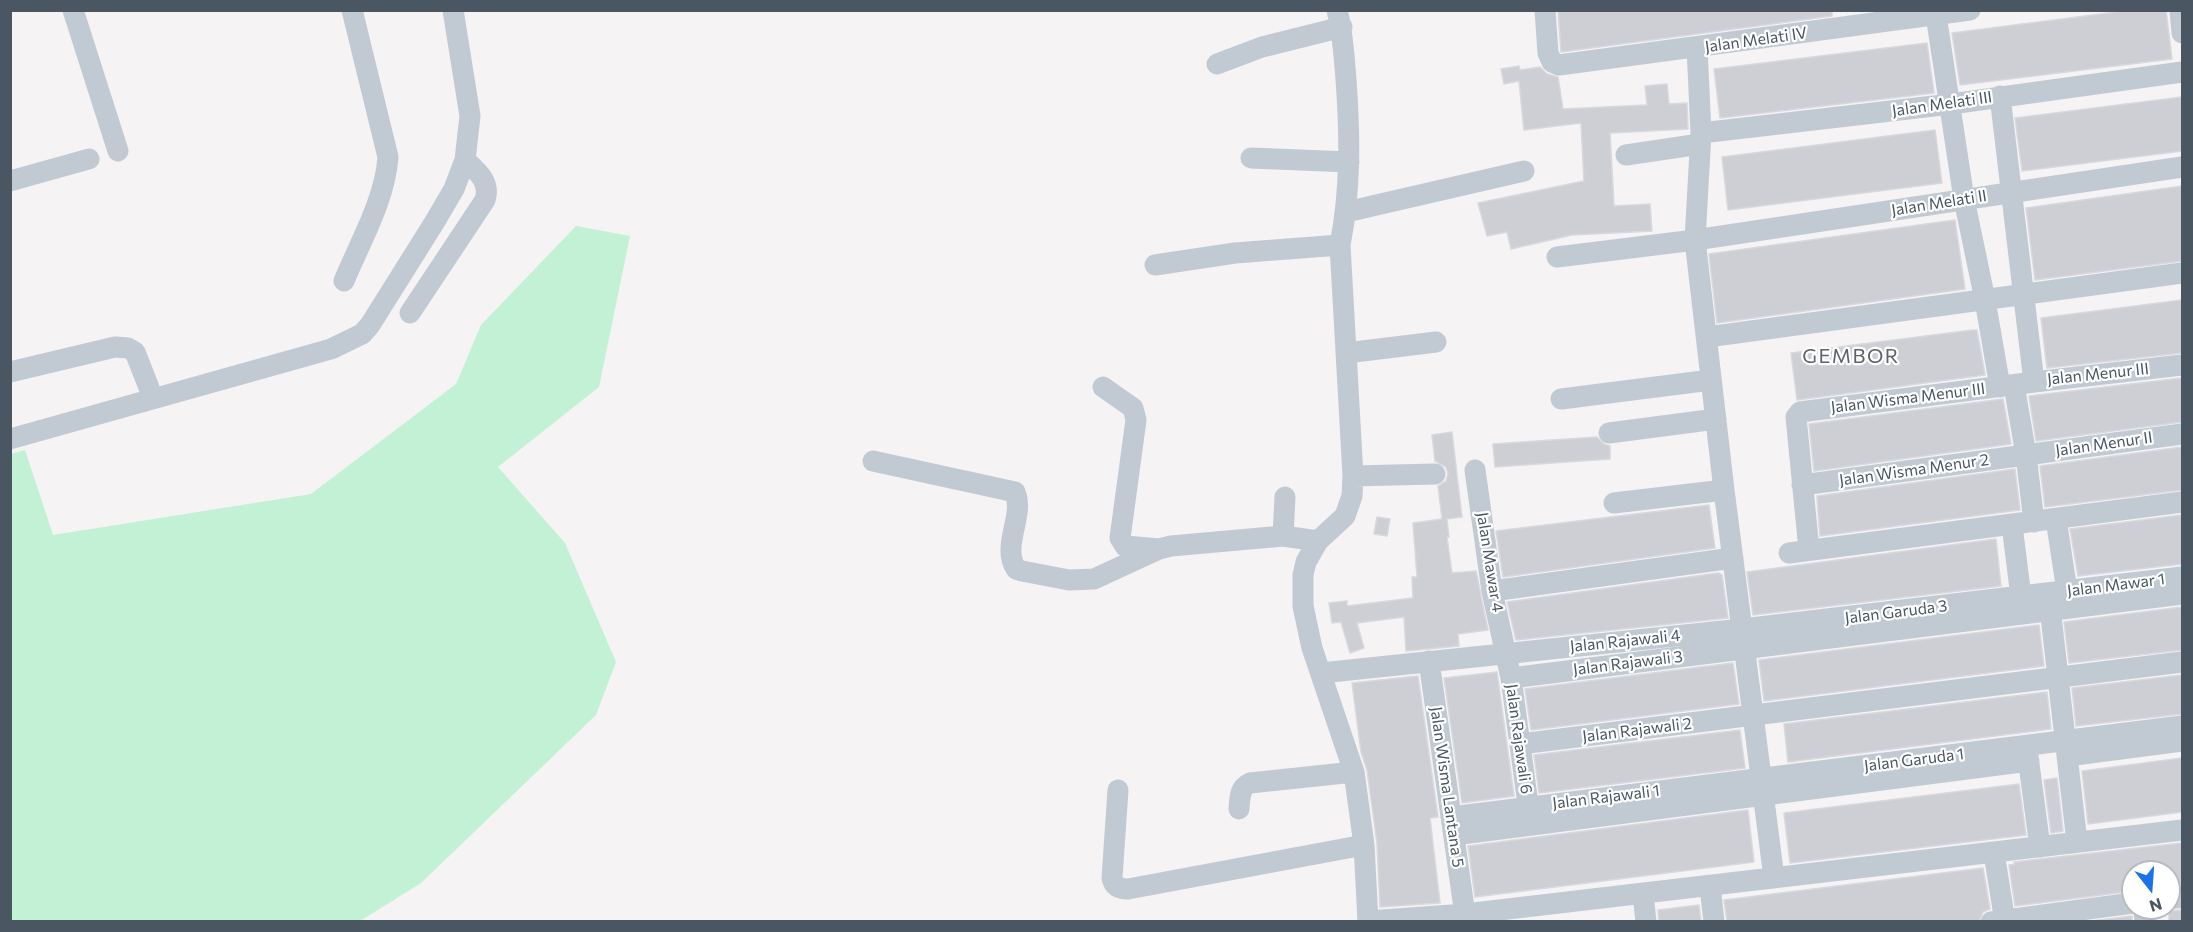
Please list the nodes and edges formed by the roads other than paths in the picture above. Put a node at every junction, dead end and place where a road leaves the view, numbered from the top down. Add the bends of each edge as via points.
1 (73, 10) edge
2 (352, 10) edge
3 (453, 10) edge
4 (1545, 10) edge
5 (1970, 10) edge
6 (2180, 10) edge
7 (1936, 15) junction
8 (1863, 18) edge
9 (1339, 19) edge
10 (2182, 33) edge
11 (1697, 47) junction
12 (1217, 64) dead end
13 (2182, 72) edge
14 (2000, 96) junction
15 (1951, 104) junction
16 (1701, 138) junction
17 (118, 151) dead end
18 (1626, 155) dead end
19 (1251, 158) dead end
20 (90, 159) dead end
21 (465, 159) junction
22 (1349, 162) junction
23 (2182, 167) edge
24 (1524, 171) dead end
25 (10, 181) edge
26 (2012, 191) junction
27 (1964, 199) junction
28 (1346, 212) junction
29 (1695, 240) junction
30 (1340, 244) junction
31 (1557, 257) dead end
32 (1155, 265) dead end
33 (2182, 273) edge
34 (344, 281) dead end
35 (2024, 293) junction
36 (1985, 300) junction
37 (410, 313) dead end
38 (1707, 337) junction
39 (1436, 342) dead end
40 (1346, 353) junction
41 (2182, 365) edge
42 (10, 372) edge
43 (1712, 380) junction
44 (2016, 384) junction
45 (1103, 387) dead end
46 (153, 398) junction
47 (1561, 399) dead end
48 (1716, 419) junction
49 (1609, 433) dead end
50 (2182, 434) edge
51 (10, 439) edge
52 (2026, 455) junction
53 (873, 461) dead end
54 (1475, 470) dead end
55 (1435, 474) dead end
56 (1353, 476) junction
57 (1802, 485) junction
58 (1724, 490) junction
59 (1285, 497) dead end
60 (2182, 502) edge
61 (1614, 503) dead end
62 (2056, 519) junction
63 (2034, 522) junction
64 (2012, 525) junction
65 (1283, 536) junction
66 (1318, 541) junction
67 (1159, 549) junction
68 (1733, 558) junction
69 (2182, 577) edge
70 (1492, 591) junction
71 (2182, 594) edge
72 (2022, 597) junction
73 (2056, 598) junction
74 (1744, 639) junction
75 (1507, 654) junction
76 (1429, 661) junction
77 (2182, 662) edge
78 (1321, 673) junction
79 (1511, 678) junction
80 (2057, 678) junction
81 (1753, 715) junction
82 (2182, 726) edge
83 (2182, 741) edge
84 (1520, 744) junction
85 (2066, 748) junction
86 (2028, 753) junction
87 (1354, 772) junction
88 (1763, 787) junction
89 (1119, 790) dead end
90 (1239, 809) dead end
91 (1530, 816) junction
92 (1453, 826) junction
93 (2182, 830) edge
94 (2077, 842) junction
95 (1364, 845) junction
96 (2040, 847) junction
97 (1995, 853) junction
98 (1774, 878) junction
99 (1710, 886) junction
100 (1643, 894) junction
101 (2121, 906) edge
102 (2076, 916) edge
103 (1466, 918) edge
104 (1368, 921) edge
105 (1646, 921) edge
106 (1714, 921) edge
107 (2000, 921) edge

1 - 17 street
2 - 34 street via 388,157 379,198
3 - 21 street via 470,116
4 - 11 street, Jalan Melati IV via 1548,53 1552,62 1559,65
5 - 7 street, Jalan Melati IV
6 - 10 street
7 - 8 street, Jalan Melati IV
7 - 15 street
8 - 11 street, Jalan Melati IV
9 - 12 street
9 - 22 street
11 - 16 street
13 - 14 street, Jalan Melati III
14 - 15 street, Jalan Melati III
14 - 26 street
15 - 16 street, Jalan Melati III
15 - 27 street
16 - 18 street, Jalan Melati III
16 - 29 street
19 - 22 street
20 - 25 street
21 - 37 street via 485,182 485,200
21 - 46 street via 434,224 362,334 332,349
22 - 28 street
23 - 26 street, Jalan Melati II
24 - 28 street
26 - 27 street, Jalan Melati II
26 - 35 street
27 - 29 street, Jalan Melati II
27 - 36 street
28 - 30 street
29 - 31 street, Jalan Melati II
29 - 38 street
30 - 32 street
30 - 40 street
33 - 35 street
35 - 36 street
35 - 44 street
36 - 38 street
36 - 44 street
38 - 43 street
39 - 40 street
40 - 56 street
41 - 44 street, Jalan Menur III
42 - 46 street via 115,347 128,348 138,356
43 - 47 street
43 - 48 street
44 - 52 street
44 - 57 street, Jalan Wisma Menur III via 1803,411 1796,417
45 - 67 street via 1132,408 1136,420 1121,541 1129,547
46 - 51 street
48 - 49 street
48 - 58 street
50 - 52 street, Jalan Menur II
52 - 57 street, Jalan Wisma Menur 2
52 - 63 street
53 - 67 street via 1015,492 1018,504 1010,556 1016,569 1022,571 1069,580 1094,579
54 - 70 street, Jalan Mawar 4
55 - 56 street
56 - 66 street via 1345,516
57 - 64 street via 1799,552
58 - 61 street
58 - 68 street
59 - 65 street
60 - 62 street
62 - 63 street
62 - 73 street
63 - 64 street
64 - 72 street
65 - 66 street
65 - 67 street
66 - 78 street via 1306,562 1302,592 1307,629
68 - 70 street
68 - 74 street
69 - 73 street, Jalan Mawar 1
70 - 75 street, Jalan Mawar 4
71 - 73 street, Jalan Mawar 1
72 - 73 street, Jalan Garuda 3
72 - 74 street, Jalan Garuda 3
73 - 74 street, Jalan Garuda 3
73 - 80 street
74 - 75 street, Jalan Rajawali 4
74 - 79 street, Jalan Rajawali 3
74 - 81 street
75 - 76 street, Jalan Rajawali 4
75 - 79 street, Jalan Rajawali 6
76 - 78 street, Jalan Rajawali 4
76 - 92 street, Jalan Wisma Lantana 5
77 - 80 street, Jalan Rajawali 2
78 - 87 street
79 - 84 street, Jalan Rajawali 6
80 - 81 street, Jalan Rajawali 2
80 - 85 street
81 - 84 street, Jalan Rajawali 2
81 - 88 street
82 - 85 street
83 - 85 street
84 - 91 street, Jalan Rajawali 6
85 - 86 street, Jalan Garuda 1
85 - 94 street
86 - 88 street, Jalan Garuda 1
86 - 96 street
87 - 90 street via 1250,783 1240,792
87 - 95 street
88 - 91 street, Jalan Rajawali 1
88 - 98 street
89 - 95 street via 1112,878 1120,888
91 - 92 street, Jalan Rajawali 1
92 - 103 street, Jalan Wisma Lantana 5
93 - 94 street
94 - 96 street
95 - 104 street
96 - 97 street
97 - 98 street
97 - 107 street
98 - 99 street
99 - 100 street
99 - 106 street
100 - 103 street
100 - 105 street
101 - 102 street
102 - 107 street
103 - 104 street

